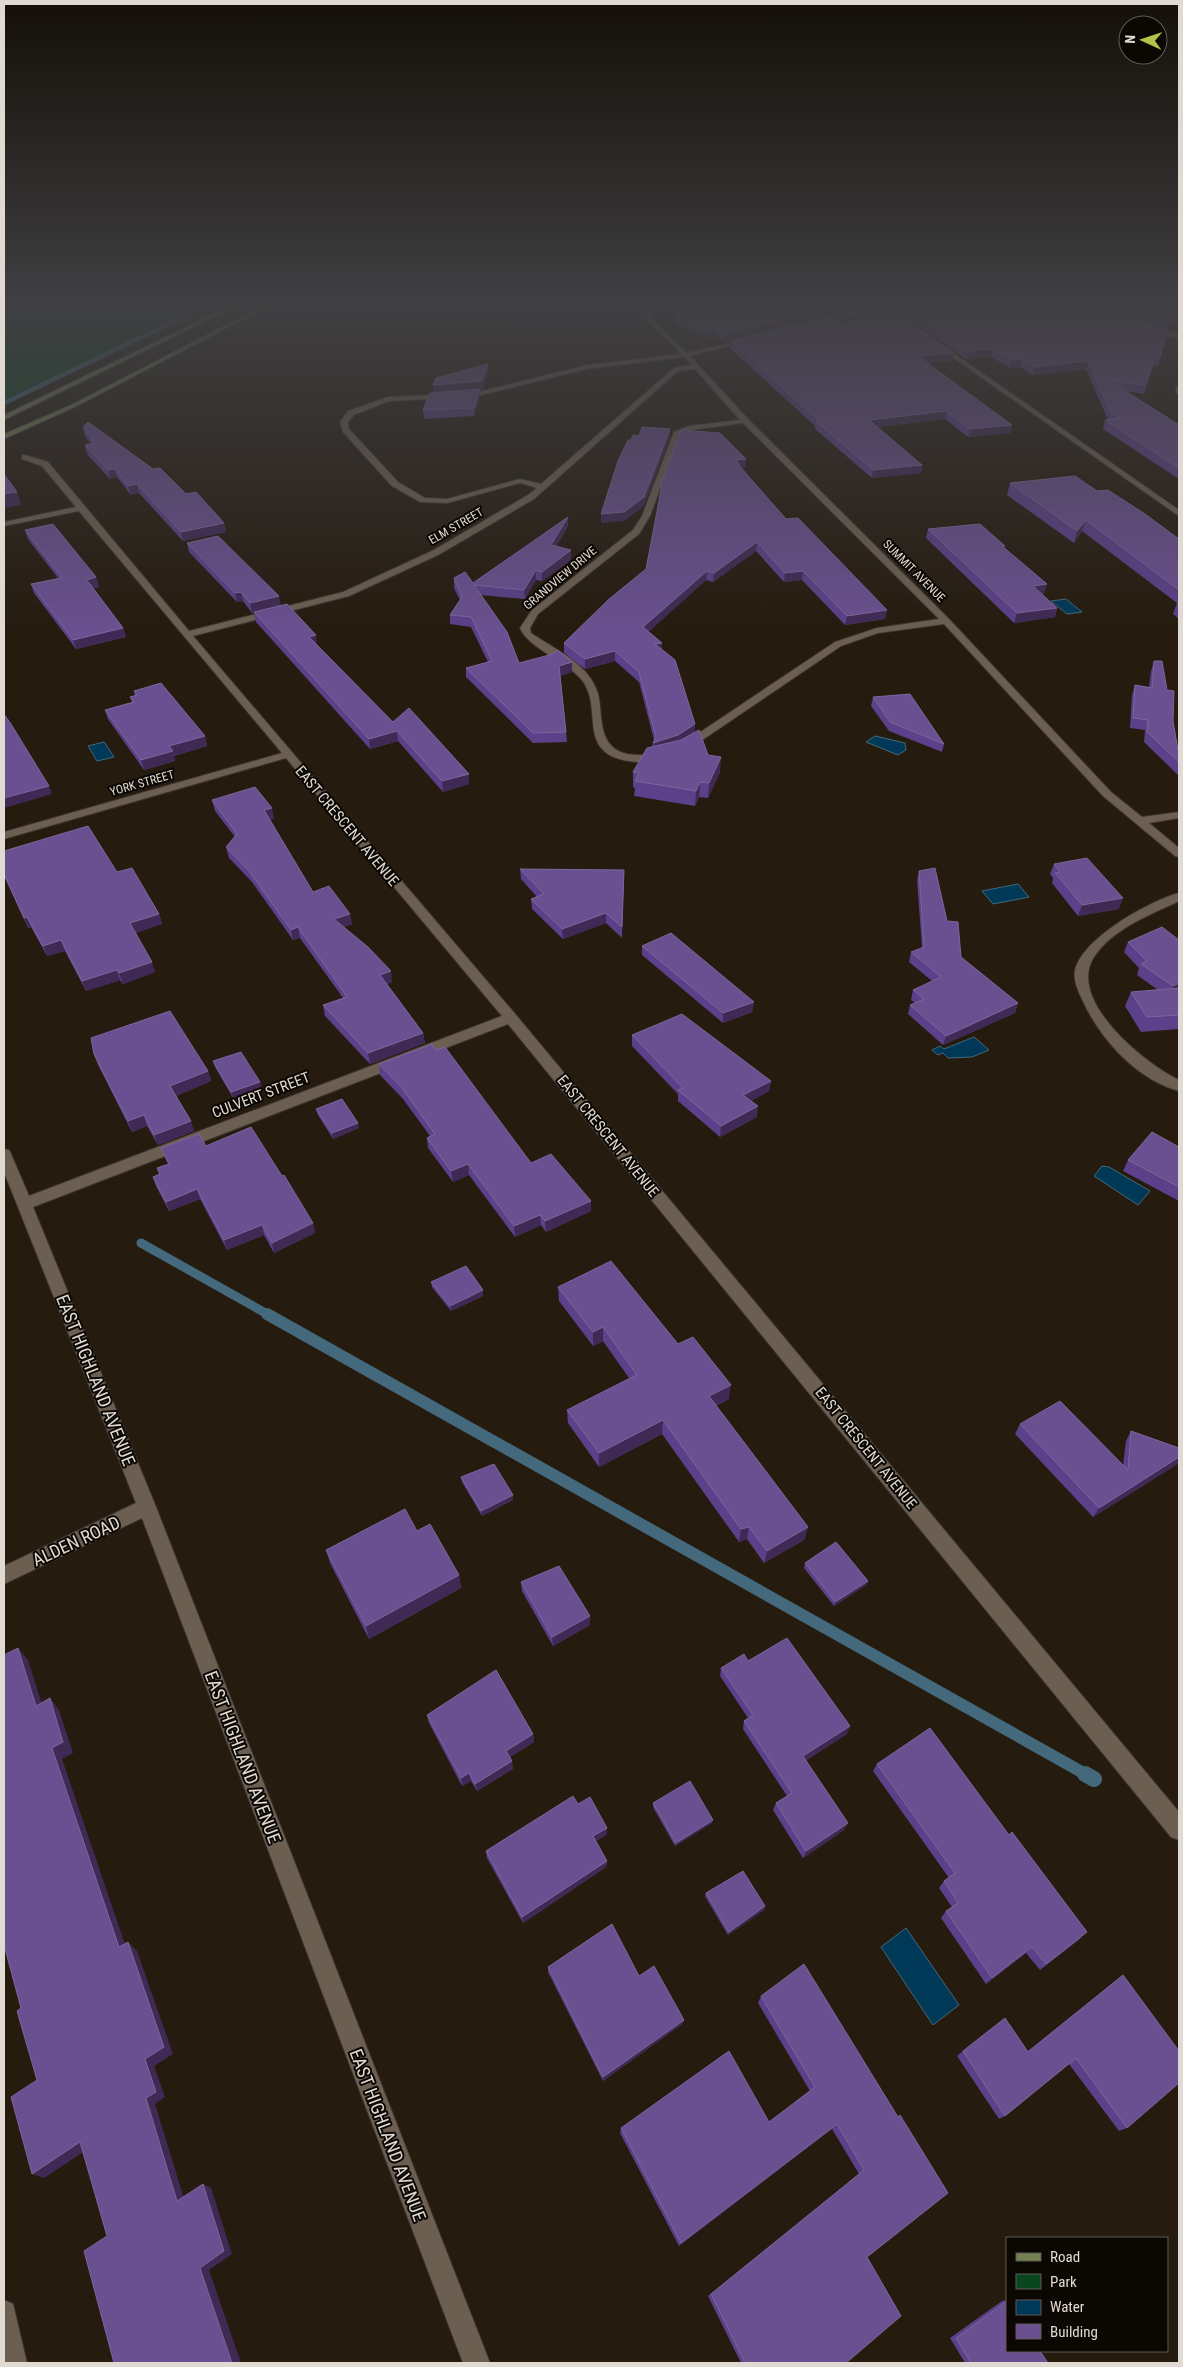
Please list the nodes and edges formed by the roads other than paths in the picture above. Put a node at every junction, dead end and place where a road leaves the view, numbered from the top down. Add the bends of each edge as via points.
1 (17, 411) edge
2 (61, 411) edge
3 (355, 411) edge
4 (628, 411) edge
5 (736, 411) edge
6 (1033, 411) edge
7 (4, 418) edge
8 (745, 421) junction
9 (4, 437) edge
10 (25, 457) dead end
11 (543, 487) junction
12 (81, 508) junction
13 (1179, 514) edge
14 (4, 524) edge
15 (946, 620) junction
16 (188, 634) junction
17 (287, 754) junction
18 (1179, 815) edge
19 (1139, 821) junction
20 (4, 836) edge
21 (1179, 854) edge
22 (1179, 897) edge
23 (511, 1018) junction
24 (1179, 1086) edge
25 (4, 1154) edge
26 (24, 1204) junction
27 (148, 1507) junction
28 (4, 1575) edge
29 (1179, 1829) edge
30 (4, 2313) edge
31 (14, 2363) edge
32 (476, 2363) edge

1 - 7 main road
2 - 9 main road
3 - 11 street via 344,422 346,430 395,484 424,500 447,501 520,481
4 - 11 street, ELM STREET
5 - 8 street, SUMMIT AVENUE
6 - 13 street
8 - 15 street, SUMMIT AVENUE
8 - 15 street, GRANDVIEW DRIVE via 689,428 677,434 646,516 636,532 535,612 525,628 527,634 588,681 600,739 605,748 624,757 644,760 674,753 855,635
10 - 12 street, EAST CRESCENT AVENUE via 45,464
11 - 16 street, ELM STREET via 435,553 346,594
12 - 14 street
12 - 16 street, EAST CRESCENT AVENUE
15 - 19 street, SUMMIT AVENUE via 1107,794
16 - 17 street, EAST CRESCENT AVENUE
17 - 20 street, YORK STREET
17 - 23 street, EAST CRESCENT AVENUE
18 - 19 street
19 - 21 street, SUMMIT AVENUE
22 - 24 street via 1115,930 1090,954 1082,969 1082,985 1096,1016 1109,1034 1145,1067
23 - 26 street, CULVERT STREET
23 - 29 street, EAST CRESCENT AVENUE
25 - 26 street, EAST HIGHLAND AVENUE
26 - 27 street, EAST HIGHLAND AVENUE
27 - 28 street, ALDEN ROAD
27 - 32 street, EAST HIGHLAND AVENUE
30 - 31 street

